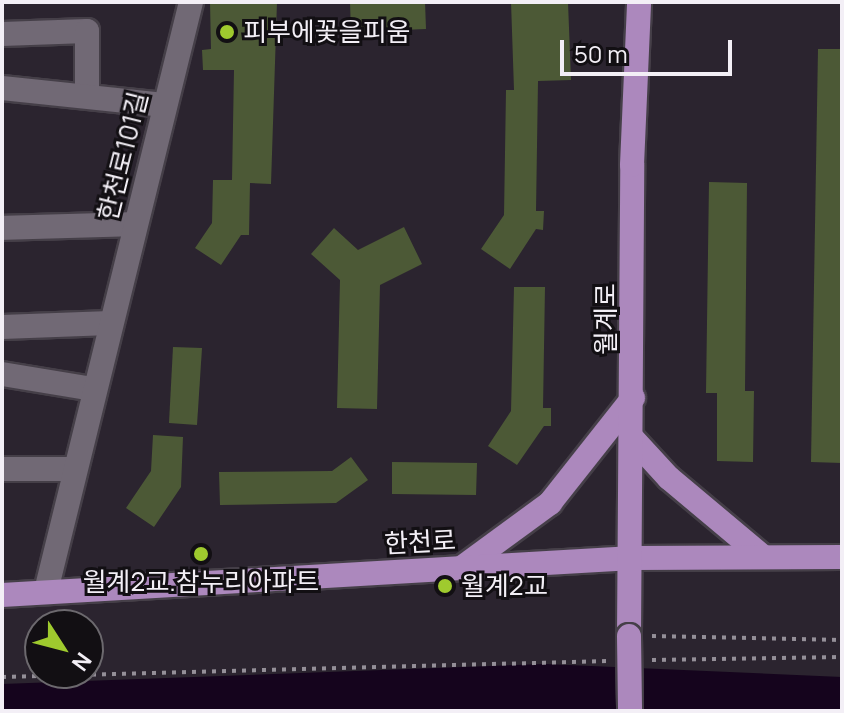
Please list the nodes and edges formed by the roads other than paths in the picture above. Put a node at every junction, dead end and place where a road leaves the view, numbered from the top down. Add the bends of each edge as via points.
1 (191, 2) edge
2 (639, 2) edge
3 (2, 34) edge
4 (2, 88) edge
5 (87, 94) junction
6 (164, 105) junction
7 (135, 224) junction
8 (2, 228) edge
9 (110, 323) junction
10 (2, 327) edge
11 (2, 374) edge
12 (93, 389) junction
13 (633, 398) junction
14 (634, 440) junction
15 (2, 469) edge
16 (74, 469) junction
17 (763, 557) junction
18 (842, 557) edge
19 (633, 558) junction
20 (460, 568) junction
21 (46, 591) junction
22 (2, 595) edge
23 (630, 711) edge

1 - 6 street, 한천로101길
2 - 13 main road, 월계로 via 632,165
3 - 5 street via 87,31
4 - 5 street
5 - 6 street
6 - 7 street, 한천로101길
7 - 8 street
7 - 9 street, 한천로101길
9 - 10 street
9 - 12 street, 한천로101길
11 - 12 street
12 - 16 street, 한천로101길
13 - 14 main road, 월계로
13 - 20 main road via 550,503
14 - 17 main road via 669,478
14 - 19 main road, 월계로
15 - 16 street
16 - 21 street, 한천로101길
17 - 18 main road, 한천로
17 - 19 main road, 한천로
19 - 20 main road, 한천로
19 - 23 main road, 월계로, bridge
20 - 21 main road, 한천로
21 - 22 main road, 한천로

